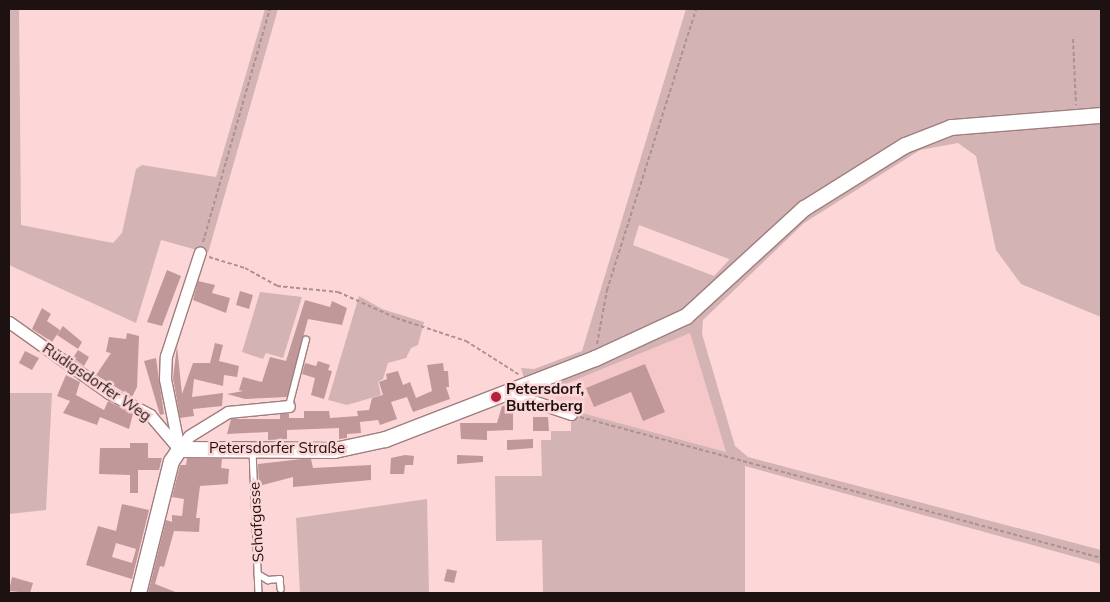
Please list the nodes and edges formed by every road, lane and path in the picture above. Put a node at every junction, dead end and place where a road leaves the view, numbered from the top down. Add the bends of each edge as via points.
1 (270, 9) edge
2 (696, 9) edge
3 (1073, 39) dead end
4 (1101, 115) edge
5 (1076, 117) junction
6 (200, 253) junction
7 (9, 322) edge
8 (306, 340) dead end
9 (594, 358) junction
10 (519, 387) junction
11 (289, 406) joint
12 (571, 414) joint
13 (179, 449) junction
14 (253, 450) junction
15 (1101, 558) edge
16 (258, 574) junction
17 (281, 589) dead end
18 (138, 593) edge
19 (259, 593) edge

1 - 6 path
2 - 9 path via 607,290
3 - 5 path
4 - 5 main road, Petersdorfer Straße
5 - 9 main road, Petersdorfer Straße via 951,127 904,145 804,208 686,316
6 - 10 path via 245,268 277,286 338,292 396,318 466,340 518,372
6 - 13 street via 166,356 165,380
7 - 13 street, Rüdigsdorfer Weg via 109,393 150,415
8 - 11 lane
9 - 10 main road, Petersdorfer Straße
10 - 12 street via 521,397
10 - 14 main road, Petersdorfer Straße via 360,447
11 - 13 street via 228,412 189,436
12 - 15 path
13 - 14 main road, Petersdorfer Straße
13 - 18 main road via 171,461
14 - 16 lane, Schafgasse
16 - 17 lane via 268,580 280,579
16 - 19 lane, Schafgasse

